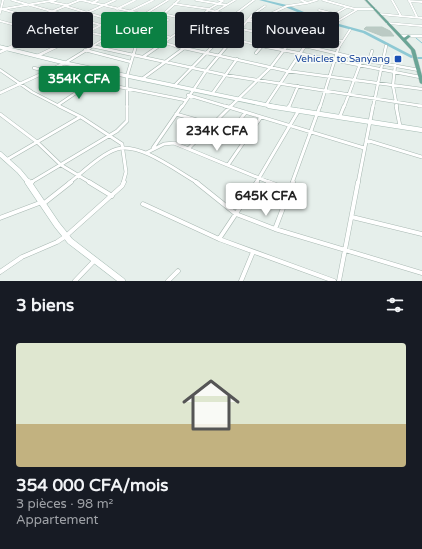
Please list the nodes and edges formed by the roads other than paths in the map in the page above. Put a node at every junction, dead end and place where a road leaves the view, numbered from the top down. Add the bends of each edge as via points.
1 (3, 0) edge
2 (12, 0) edge
3 (42, 0) edge
4 (56, 0) edge
5 (81, 0) edge
6 (98, 0) edge
7 (115, 0) edge
8 (135, 0) edge
9 (154, 0) edge
10 (168, 0) edge
11 (179, 0) edge
12 (196, 0) edge
13 (219, 0) edge
14 (235, 0) edge
15 (254, 0) edge
16 (301, 0) edge
17 (317, 0) edge
18 (323, 0) edge
19 (366, 0) edge
20 (392, 0) edge
21 (409, 1) edge
22 (48, 2) junction
23 (422, 2) edge
24 (92, 3) junction
25 (307, 3) junction
26 (174, 4) junction
27 (218, 4) junction
28 (334, 4) junction
29 (28, 5) junction
30 (226, 5) junction
31 (66, 6) junction
32 (102, 6) junction
33 (265, 6) dead end
34 (330, 6) dead end
35 (348, 7) junction
36 (117, 9) junction
37 (358, 9) junction
38 (1, 10) junction
39 (209, 10) junction
40 (319, 10) dead end
41 (375, 10) junction
42 (52, 11) junction
43 (129, 11) junction
44 (55, 12) edge
45 (86, 12) joint
46 (133, 12) edge
47 (150, 12) edge
48 (165, 12) edge
49 (207, 12) edge
50 (215, 12) joint
51 (238, 12) edge
52 (274, 12) edge
53 (332, 12) edge
54 (339, 12) edge
55 (0, 13) edge
56 (12, 13) edge
57 (339, 13) edge
58 (379, 14) junction
59 (347, 16) junction
60 (401, 16) junction
61 (417, 17) junction
62 (422, 18) edge
63 (252, 20) edge
64 (339, 20) edge
65 (0, 21) edge
66 (248, 21) junction
67 (252, 22) edge
68 (387, 23) junction
69 (93, 24) edge
70 (12, 25) edge
71 (99, 26) joint
72 (244, 26) edge
73 (422, 26) edge
74 (93, 29) edge
75 (350, 30) dead end
76 (175, 34) edge
77 (399, 35) junction
78 (167, 36) edge
79 (408, 36) junction
80 (422, 36) edge
81 (170, 37) junction
82 (167, 39) edge
83 (339, 40) edge
84 (404, 40) junction
85 (342, 41) junction
86 (93, 46) edge
87 (339, 46) edge
88 (386, 46) dead end
89 (0, 47) edge
90 (12, 47) edge
91 (54, 48) edge
92 (88, 48) edge
93 (135, 48) edge
94 (156, 48) edge
95 (183, 48) joint
96 (212, 48) edge
97 (226, 48) edge
98 (261, 48) edge
99 (271, 48) edge
100 (285, 48) edge
101 (304, 48) edge
102 (314, 48) edge
103 (338, 48) edge
104 (8, 49) junction
105 (85, 50) junction
106 (283, 51) junction
107 (372, 51) dead end
108 (0, 52) edge
109 (256, 53) dead end
110 (337, 53) junction
111 (206, 54) junction
112 (299, 54) junction
113 (133, 55) junction
114 (37, 56) junction
115 (220, 56) junction
116 (144, 57) junction
117 (237, 59) junction
118 (362, 59) junction
119 (335, 61) junction
120 (369, 61) junction
121 (131, 62) junction
122 (163, 62) junction
123 (65, 63) junction
124 (383, 63) junction
125 (395, 65) junction
126 (359, 66) junction
127 (271, 67) junction
128 (34, 68) dead end
129 (190, 68) junction
130 (381, 69) junction
131 (1, 70) edge
132 (206, 71) junction
133 (288, 71) junction
134 (47, 72) junction
135 (394, 72) junction
136 (420, 74) edge
137 (225, 75) junction
138 (127, 76) junction
139 (329, 77) junction
140 (142, 79) junction
141 (256, 80) junction
142 (354, 80) junction
143 (92, 82) junction
144 (422, 83) edge
145 (21, 84) junction
146 (281, 84) junction
147 (378, 84) junction
148 (174, 86) junction
149 (298, 86) junction
150 (393, 86) junction
151 (126, 88) junction
152 (422, 89) edge
153 (192, 90) junction
154 (324, 90) junction
155 (0, 93) edge
156 (212, 94) junction
157 (348, 94) junction
158 (188, 95) junction
159 (374, 98) junction
160 (238, 99) junction
161 (185, 100) junction
162 (394, 101) junction
163 (58, 105) junction
164 (266, 105) junction
165 (230, 106) junction
166 (422, 106) edge
167 (288, 108) junction
168 (299, 110) junction
169 (246, 112) junction
170 (318, 113) junction
171 (0, 114) edge
172 (176, 114) junction
173 (340, 116) junction
174 (81, 117) junction
175 (261, 117) junction
176 (370, 121) junction
177 (211, 124) junction
178 (290, 125) junction
179 (400, 126) junction
180 (208, 128) junction
181 (422, 130) edge
182 (312, 131) junction
183 (228, 135) junction
184 (110, 136) junction
185 (366, 140) junction
186 (245, 141) junction
187 (36, 142) junction
188 (123, 148) junction
189 (153, 148) junction
190 (189, 148) junction
191 (364, 148) junction
192 (146, 153) junction
193 (0, 154) edge
194 (422, 157) edge
195 (8, 159) junction
196 (61, 165) junction
197 (228, 165) junction
198 (80, 176) junction
199 (259, 179) junction
200 (29, 184) junction
201 (290, 190) junction
202 (112, 196) junction
203 (42, 203) junction
204 (143, 204) dead end
205 (236, 214) junction
206 (352, 217) junction
207 (0, 218) edge
208 (275, 229) junction
209 (422, 234) edge
210 (66, 236) junction
211 (219, 239) junction
212 (344, 249) junction
213 (253, 252) junction
214 (95, 260) junction
215 (178, 271) dead end
216 (0, 272) edge
217 (422, 273) edge
218 (75, 281) edge
219 (122, 281) edge
220 (168, 281) edge
221 (241, 281) edge
222 (334, 281) edge
223 (340, 281) edge

1 - 38 street
2 - 29 street
3 - 22 street
4 - 22 street
5 - 24 street
5 - 31 street
6 - 24 street
7 - 32 street
8 - 36 street
9 - 43 street
10 - 47 street
11 - 26 street
12 - 27 street
13 - 27 street via 223,1
14 - 30 street
15 - 51 street
16 - 25 street
17 - 25 street
18 - 28 street
19 - 41 main road
20 - 60 street
21 - 23 street
21 - 61 street
22 - 29 street
22 - 31 street
24 - 32 street
25 - 52 street via 288,6
26 - 39 street
26 - 48 street
27 - 30 street
27 - 39 street
28 - 34 street
28 - 35 street
29 - 38 street
29 - 42 street
30 - 50 street
31 - 42 street
31 - 45 street
32 - 36 street
32 - 45 street
33 - 66 street
35 - 37 street
35 - 54 street
36 - 43 street
37 - 41 street
37 - 59 street
38 - 55 street
38 - 56 street
39 - 49 street
39 - 50 street
40 - 53 street
41 - 58 main road
42 - 44 street
43 - 46 street
57 - 59 street
58 - 60 street
58 - 68 main road
59 - 64 street
60 - 61 street
61 - 62 street
63 - 66 street
65 - 70 street
66 - 67 street
66 - 72 street
68 - 73 street
68 - 77 main road
69 - 71 street
71 - 74 street
75 - 85 street
76 - 81 street
77 - 79 main road
77 - 84 main road
78 - 81 street
79 - 80 street
79 - 84 main road
81 - 82 street
83 - 85 street
84 - 136 main road via 413,50
85 - 87 street
86 - 113 street
88 - 124 street
89 - 104 street
90 - 104 street
91 - 114 street
92 - 105 street
93 - 113 street
94 - 116 street
95 - 111 street
95 - 122 street
96 - 111 street
97 - 115 street
98 - 109 street
99 - 106 street
100 - 106 street
101 - 112 street
102 - 110 street
103 - 110 street
104 - 108 street
104 - 114 street
105 - 121 street
105 - 123 street
106 - 112 street
106 - 127 street
107 - 120 street
110 - 118 street
110 - 119 street
111 - 115 street
111 - 129 street
112 - 119 street
112 - 133 street
113 - 116 street
113 - 121 street
114 - 123 street
115 - 117 street
115 - 132 street
116 - 122 street
117 - 127 street
117 - 137 street
118 - 120 street
118 - 126 street
119 - 126 street
119 - 139 street
120 - 124 street
121 - 138 street
122 - 129 street
122 - 140 street
123 - 134 street
123 - 138 street
124 - 125 street
124 - 130 street
125 - 135 street
125 - 136 street
126 - 130 street
126 - 142 street
127 - 133 street
127 - 141 street
128 - 134 street
129 - 132 street
129 - 148 street
130 - 135 street
130 - 147 street
131 - 145 street
132 - 137 street
132 - 153 street
133 - 139 street
133 - 146 street
134 - 143 street
134 - 145 street
135 - 136 street
135 - 150 street
136 - 144 main road
137 - 141 street
137 - 156 street
138 - 140 street
138 - 151 street
139 - 142 street
139 - 154 street
140 - 148 street
141 - 146 street
141 - 160 street
142 - 147 street
142 - 157 street
143 - 151 street
143 - 163 street
145 - 155 street
145 - 163 street
146 - 149 street
146 - 164 street
147 - 150 street
147 - 159 street
148 - 153 street
149 - 154 street
149 - 167 street
150 - 152 street
150 - 162 street
151 - 161 street
151 - 184 street via 127,121
153 - 156 street
153 - 158 street
154 - 157 street
154 - 170 street
156 - 160 street
157 - 159 street
157 - 173 street
158 - 161 street
158 - 165 street
159 - 162 street
159 - 176 street
160 - 164 street
160 - 165 street
161 - 172 street
162 - 166 street
162 - 179 street
163 - 174 street
164 - 167 street
165 - 169 street
165 - 177 street
167 - 168 street
168 - 170 street
168 - 178 street
169 - 175 street
169 - 183 street
170 - 173 street
170 - 182 street
171 - 187 street
172 - 177 street
172 - 189 street
173 - 176 street
174 - 184 street
174 - 187 street
175 - 178 street
175 - 186 street
176 - 179 street
176 - 185 street
177 - 180 street
178 - 182 street
178 - 199 street
179 - 181 street
180 - 183 street
180 - 190 street
182 - 191 street
182 - 201 street
183 - 186 street
184 - 188 street via 122,144
184 - 196 street
185 - 191 street
185 - 194 street
186 - 197 street
187 - 195 street
187 - 196 street
188 - 192 street via 133,148
188 - 198 street via 101,158
188 - 202 street via 125,179
189 - 190 street via 169,143
189 - 192 street
190 - 197 street
191 - 206 street
192 - 205 street via 201,185
193 - 195 street
195 - 200 street
196 - 198 street
196 - 200 street
197 - 199 street
198 - 202 street
198 - 203 street
199 - 201 street
199 - 205 street
200 - 203 street
201 - 208 street
202 - 210 street
203 - 207 street
203 - 210 street
204 - 211 street
205 - 208 street
205 - 211 street
206 - 209 street
206 - 212 street
208 - 212 street
210 - 214 street
210 - 216 street via 22,256
211 - 213 street
212 - 217 street
212 - 223 street
213 - 221 street
213 - 222 street
214 - 218 street
214 - 219 street
215 - 220 street

